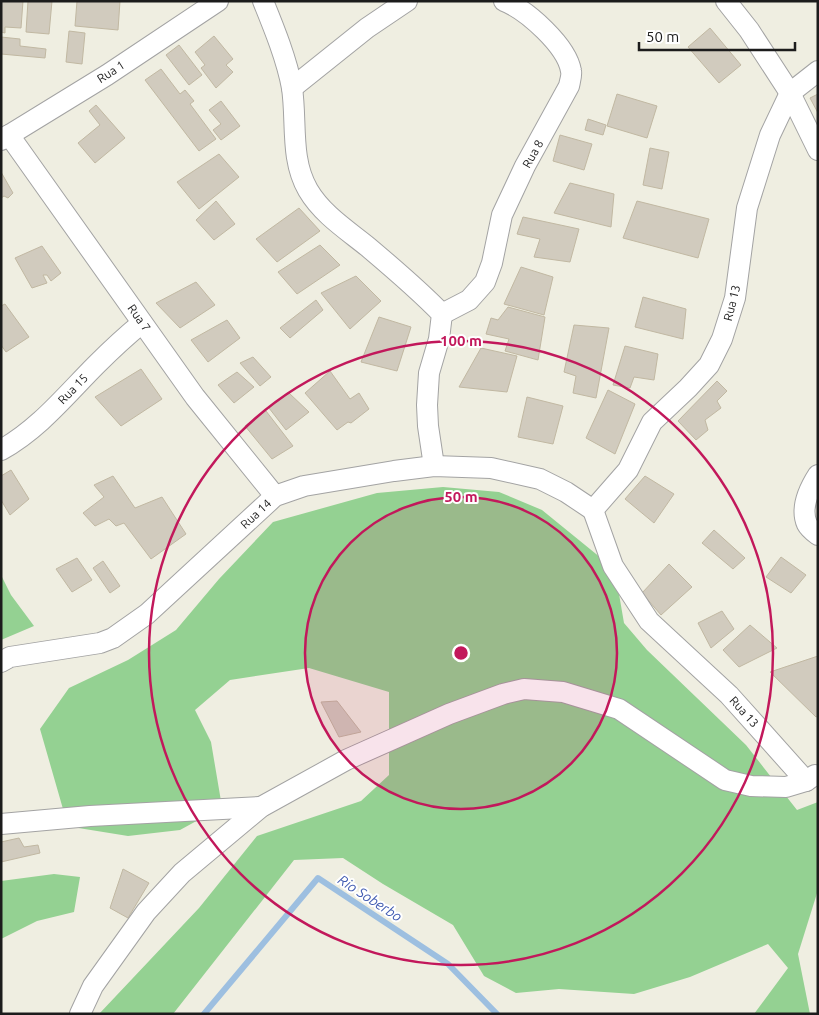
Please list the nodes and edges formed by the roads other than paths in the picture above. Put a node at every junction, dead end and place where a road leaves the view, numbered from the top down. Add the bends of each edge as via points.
1 (218, 1) edge
2 (264, 1) edge
3 (407, 1) edge
4 (504, 1) edge
5 (726, 1) edge
6 (818, 71) edge
7 (292, 88) junction
8 (790, 93) junction
9 (5, 137) edge
10 (818, 150) edge
11 (442, 314) junction
12 (142, 323) junction
13 (1, 450) edge
14 (434, 466) junction
15 (818, 475) edge
16 (275, 496) junction
17 (593, 510) junction
18 (818, 535) edge
19 (1, 662) edge
20 (812, 777) edge
21 (261, 807) junction
22 (1, 824) edge
23 (80, 1014) edge

1 - 9 street, Rua 1 via 107,75
2 - 7 street
3 - 7 street via 367,28
4 - 11 street, Rua 8 via 516,6 538,25 567,56 572,72 570,86 502,215 485,282 468,300
5 - 8 street
6 - 8 street, Rua 13
7 - 11 street via 297,157 308,190 321,208
8 - 10 street
8 - 17 street, Rua 13 via 770,135 747,208 735,298 722,339 709,365 652,422 628,470
9 - 12 street, Rua 7
11 - 14 street via 429,373 427,405
12 - 13 street, Rua 15 via 43,420
12 - 16 street, Rua 7 via 195,397
14 - 16 street, Rua 14 via 304,486
14 - 17 street via 491,468 540,479
15 - 18 street via 804,508 807,525
16 - 19 street, Rua 14 via 154,608 113,638 100,643 10,657
17 - 20 street, Rua 13 via 613,566 649,621
20 - 21 street via 786,787 752,786 725,780 619,709 563,692 524,689 440,718 346,760
21 - 22 street
21 - 23 street via 182,872 146,912 93,986

